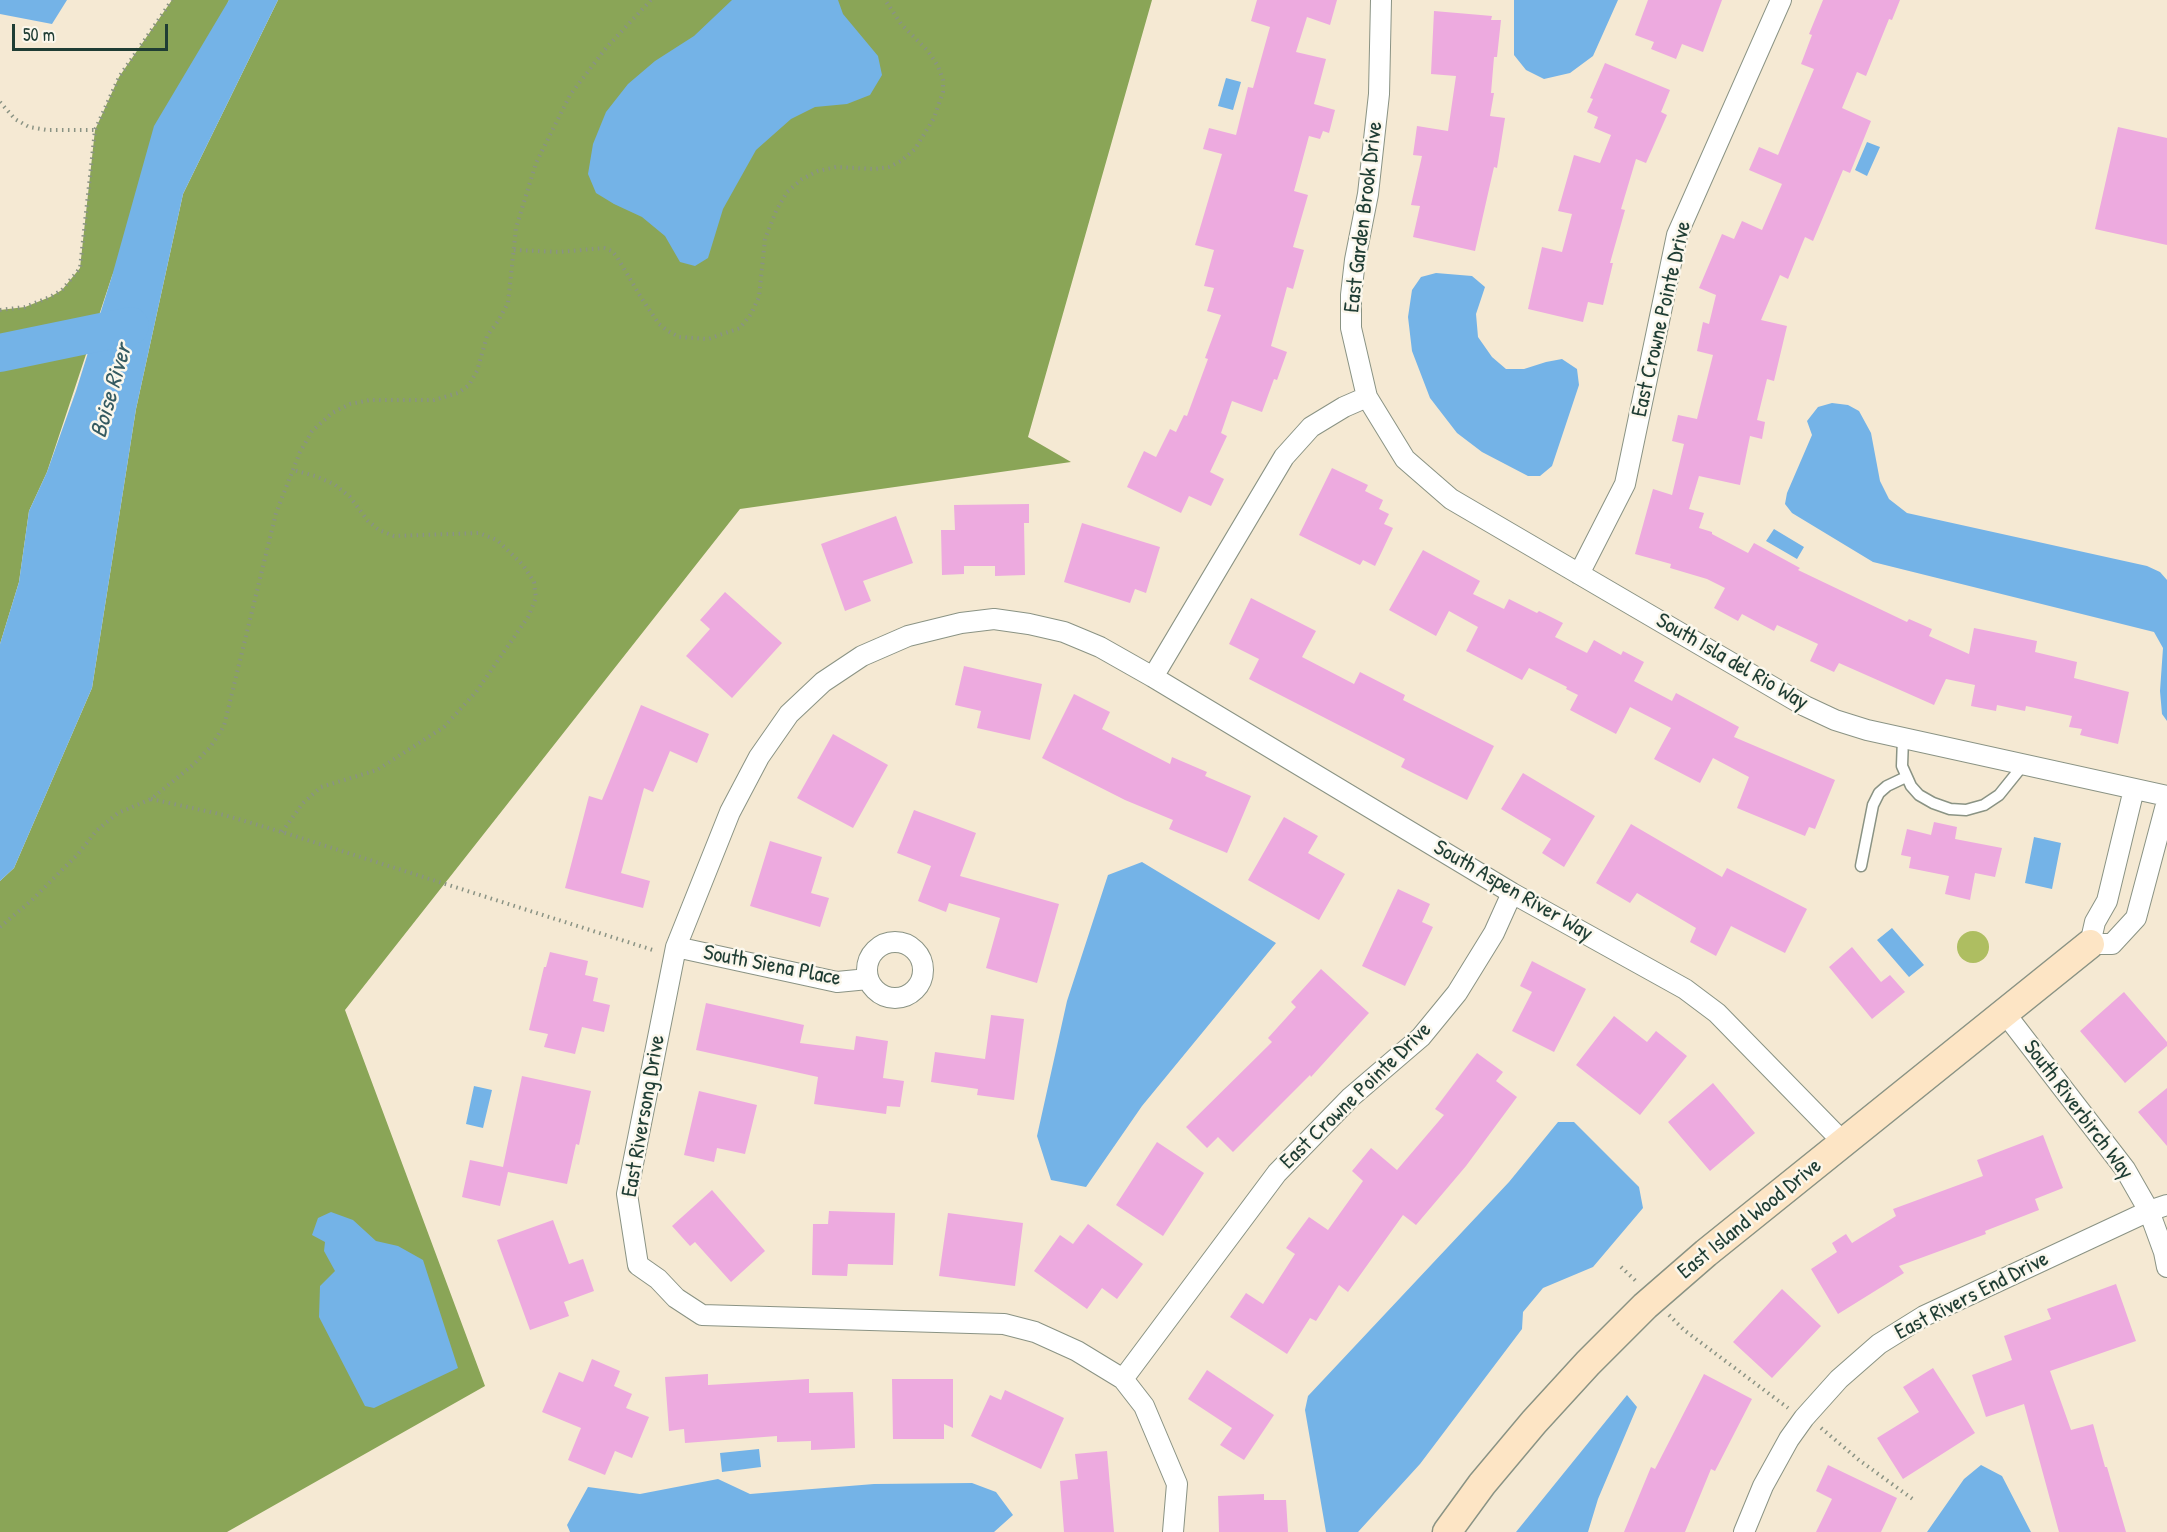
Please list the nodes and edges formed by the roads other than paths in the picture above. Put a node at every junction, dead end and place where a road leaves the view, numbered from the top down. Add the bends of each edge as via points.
1 (1381, 0) edge
2 (1781, 0) edge
3 (1367, 396) junction
4 (1579, 574) junction
5 (1153, 677) junction
6 (1903, 738) junction
7 (2024, 764) junction
8 (1906, 777) junction
9 (2134, 789) junction
10 (2167, 796) edge
11 (2167, 801) edge
12 (1861, 866) dead end
13 (1512, 893) junction
14 (2090, 944) junction
15 (675, 951) junction
16 (868, 979) dead end
17 (2004, 1012) junction
18 (1843, 1142) junction
19 (2158, 1208) edge
20 (2167, 1267) edge
21 (1123, 1378) junction
22 (1173, 1532) edge
23 (1447, 1532) edge
24 (1744, 1532) edge

1 - 3 street, East Garden Brook Drive via 1379,94 1351,295 1352,328
2 - 4 street, East Crowne Pointe Drive via 1677,235 1625,484
3 - 4 street, South Isla del Rio Way via 1405,459 1451,499
3 - 5 street via 1311,427 1284,457
4 - 6 street, South Isla del Rio Way via 1805,706 1835,720
5 - 13 street, South Aspen River Way
5 - 15 street, East Riversong Drive via 1064,632 994,619 908,636 862,656 823,682 789,714 759,757 730,812
6 - 7 street, South Isla del Rio Way
6 - 8 lane via 1902,766
7 - 8 lane via 1999,795 1966,810 1933,803 1919,795
7 - 9 street, South Isla del Rio Way
8 - 12 lane via 1879,793
9 - 10 street, South Isla del Rio Way
9 - 14 street via 2107,901 2095,922
11 - 14 street, East Island Wood Drive via 2136,918 2112,944
13 - 18 street, South Aspen River Way via 1693,995 1717,1013
13 - 21 street, East Crowne Pointe Drive via 1494,933 1457,993 1421,1037 1351,1097 1277,1173
14 - 17 street, East Island Wood Drive
15 - 16 street, South Siena Place via 837,982
15 - 21 street, East Riversong Drive via 627,1194 638,1265 702,1315 1004,1324 1035,1332 1077,1351
17 - 18 street, East Island Wood Drive
17 - 19 street, South Riverbirch Way
18 - 23 street, East Island Wood Drive via 1706,1253 1596,1355 1534,1422
19 - 20 street, South Riverbirch Way
19 - 24 street, East Rivers End Drive via 1924,1316 1873,1350 1839,1379 1804,1418 1762,1486
21 - 22 street, East Riversong Drive via 1144,1406 1177,1484

